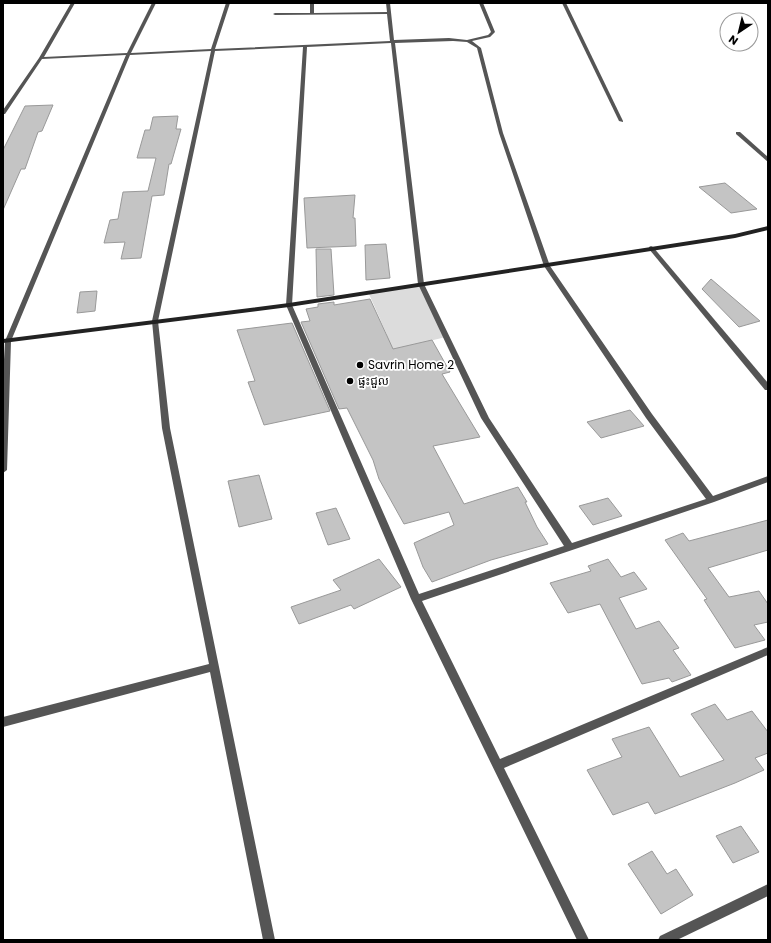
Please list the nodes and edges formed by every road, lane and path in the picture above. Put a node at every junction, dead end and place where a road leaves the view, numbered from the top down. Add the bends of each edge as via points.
1 (74, 3) edge
2 (154, 3) edge
3 (228, 3) edge
4 (312, 3) edge
5 (388, 3) edge
6 (481, 3) edge
7 (564, 3) edge
8 (275, 14) dead end
9 (312, 14) junction
10 (389, 14) junction
11 (468, 41) junction
12 (392, 42) junction
13 (305, 46) junction
14 (213, 50) junction
15 (129, 53) junction
16 (41, 58) junction
17 (3, 113) edge
18 (621, 121) dead end
19 (738, 133) dead end
20 (768, 160) edge
21 (768, 228) edge
22 (651, 248) junction
23 (548, 266) junction
24 (421, 284) junction
25 (289, 305) junction
26 (155, 321) junction
27 (5, 341) edge
28 (768, 388) edge
29 (3, 470) edge
30 (768, 479) edge
31 (711, 500) junction
32 (570, 546) junction
33 (416, 599) junction
34 (768, 652) edge
35 (214, 667) junction
36 (3, 722) edge
37 (498, 765) junction
38 (768, 890) edge
39 (269, 940) edge
40 (583, 940) edge
41 (664, 940) edge

1 - 16 street
2 - 15 street
3 - 14 street
4 - 9 street
5 - 10 street
6 - 11 street via 493,32 489,36
7 - 18 street
8 - 9 street
9 - 10 street
10 - 12 street
11 - 12 street via 449,39
11 - 23 street via 478,48 501,133
12 - 13 street
12 - 24 street
13 - 14 street
13 - 25 street
14 - 15 street
14 - 26 street
15 - 16 street
15 - 27 street
16 - 17 street
19 - 20 street
21 - 22 street via 735,236
22 - 23 street
22 - 28 street
23 - 24 street
23 - 31 street via 649,416
24 - 25 street
24 - 32 street via 485,418
25 - 26 street
25 - 33 street
26 - 27 street
26 - 35 street via 166,428
27 - 29 street
30 - 31 street
31 - 32 street
32 - 33 street
33 - 37 street
34 - 37 street
35 - 36 street
35 - 39 street
37 - 40 street
38 - 41 street

